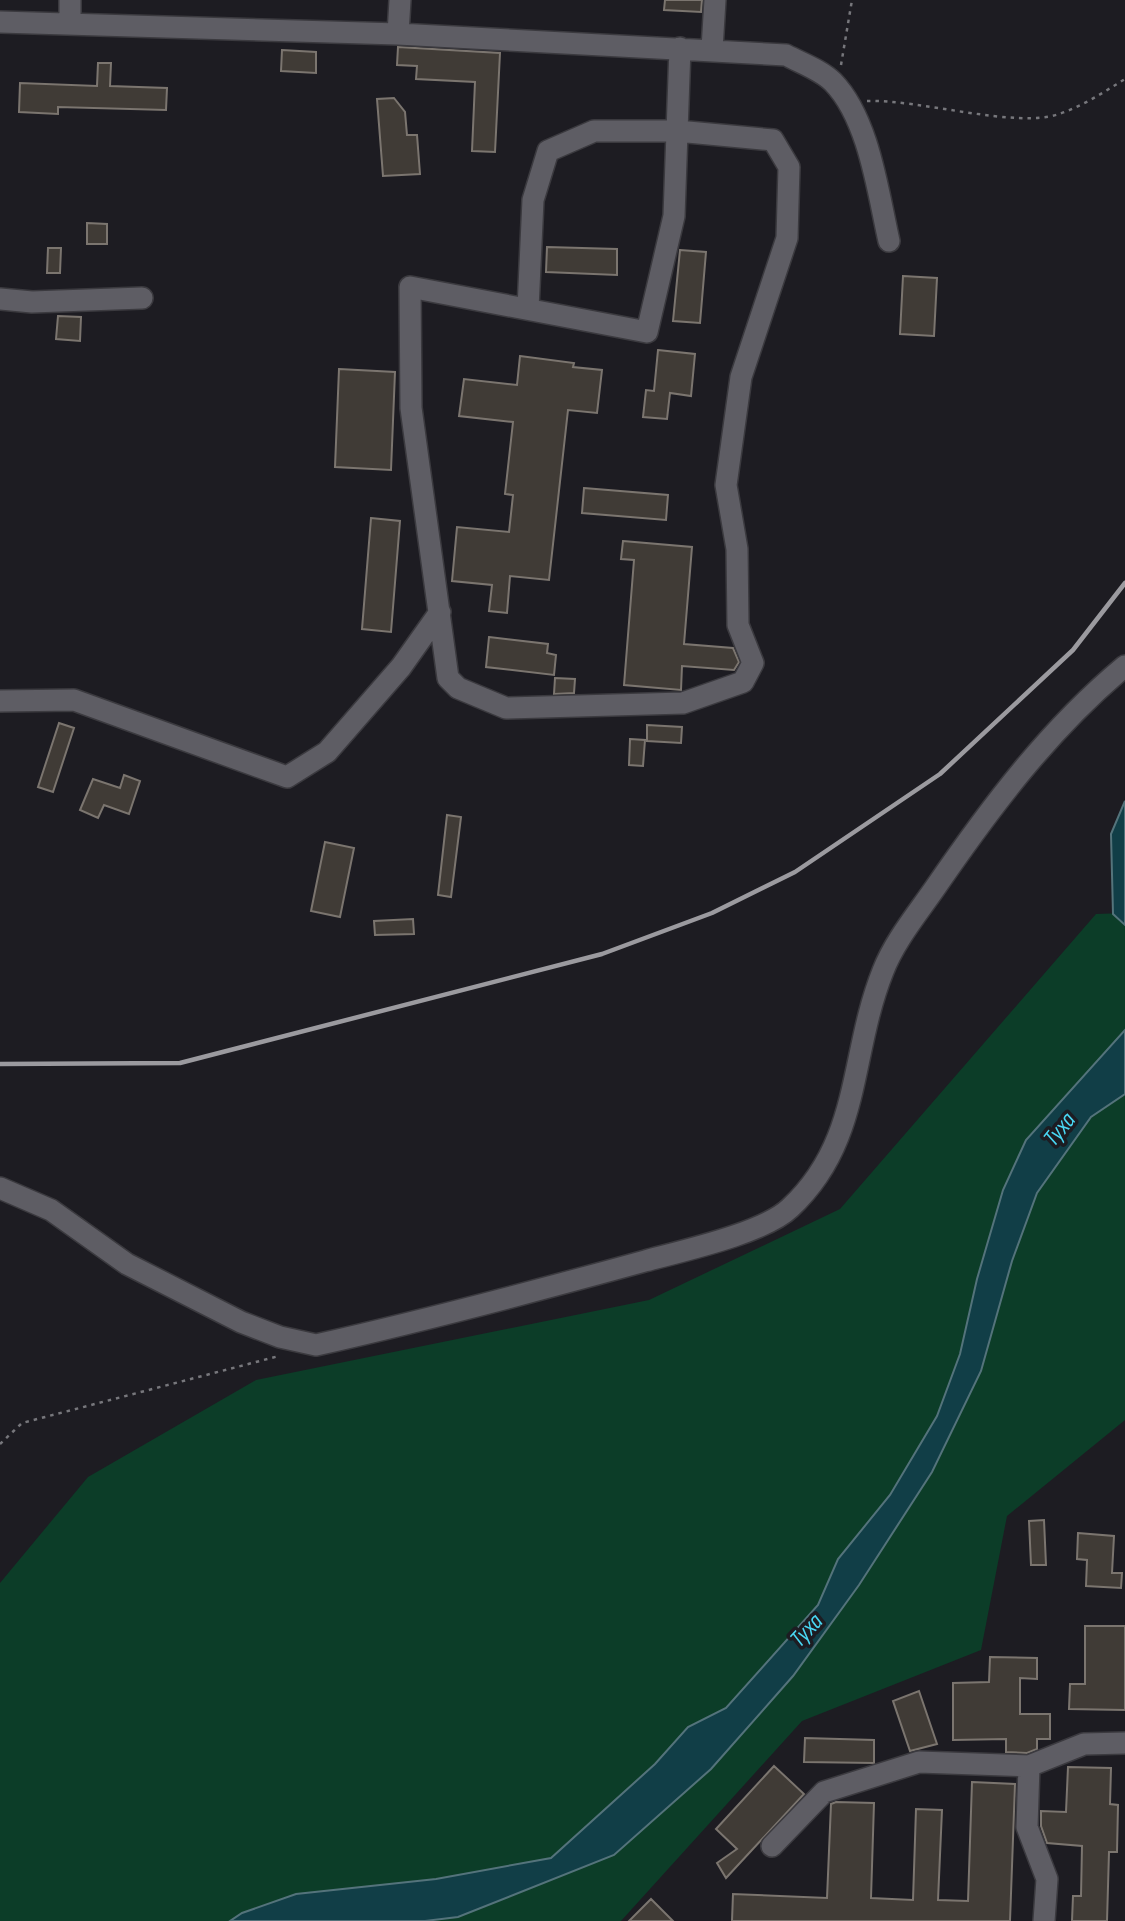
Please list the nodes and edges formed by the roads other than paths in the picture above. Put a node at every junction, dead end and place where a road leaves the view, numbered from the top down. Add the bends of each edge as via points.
1 (70, 0) edge
2 (400, 0) edge
3 (715, 0) edge
4 (0, 22) edge
5 (70, 23) junction
6 (398, 34) junction
7 (680, 48) junction
8 (712, 49) junction
9 (677, 131) junction
10 (889, 241) dead end
11 (142, 298) dead end
12 (0, 299) edge
13 (528, 309) junction
14 (440, 612) junction
15 (1125, 666) edge
16 (0, 701) edge
17 (0, 1188) edge
18 (1125, 1743) edge
19 (1029, 1766) junction
20 (772, 1846) dead end
21 (1044, 1921) edge

1 - 5 street
2 - 6 street
3 - 8 street
4 - 5 street
5 - 6 street
6 - 7 street
7 - 8 street
7 - 9 street
8 - 10 street via 786,55 833,82 865,140
9 - 13 street via 594,131 548,151 533,200
9 - 13 street via 674,216 647,332
9 - 14 street via 773,140 789,167 787,238 741,377 726,485 737,549 738,625 753,663 743,682 683,703 506,708 458,688 448,678
11 - 12 street
13 - 14 street via 410,287 411,408
14 - 16 street via 401,667 327,752 287,777 75,700
15 - 17 street via 1029,762 974,831 884,968 846,1117 835,1152 818,1178 788,1210 733,1237 316,1345 280,1337 230,1316 127,1264 51,1210
18 - 19 street via 1084,1744
19 - 20 street via 919,1762 824,1792
19 - 21 street via 1027,1827 1047,1878

